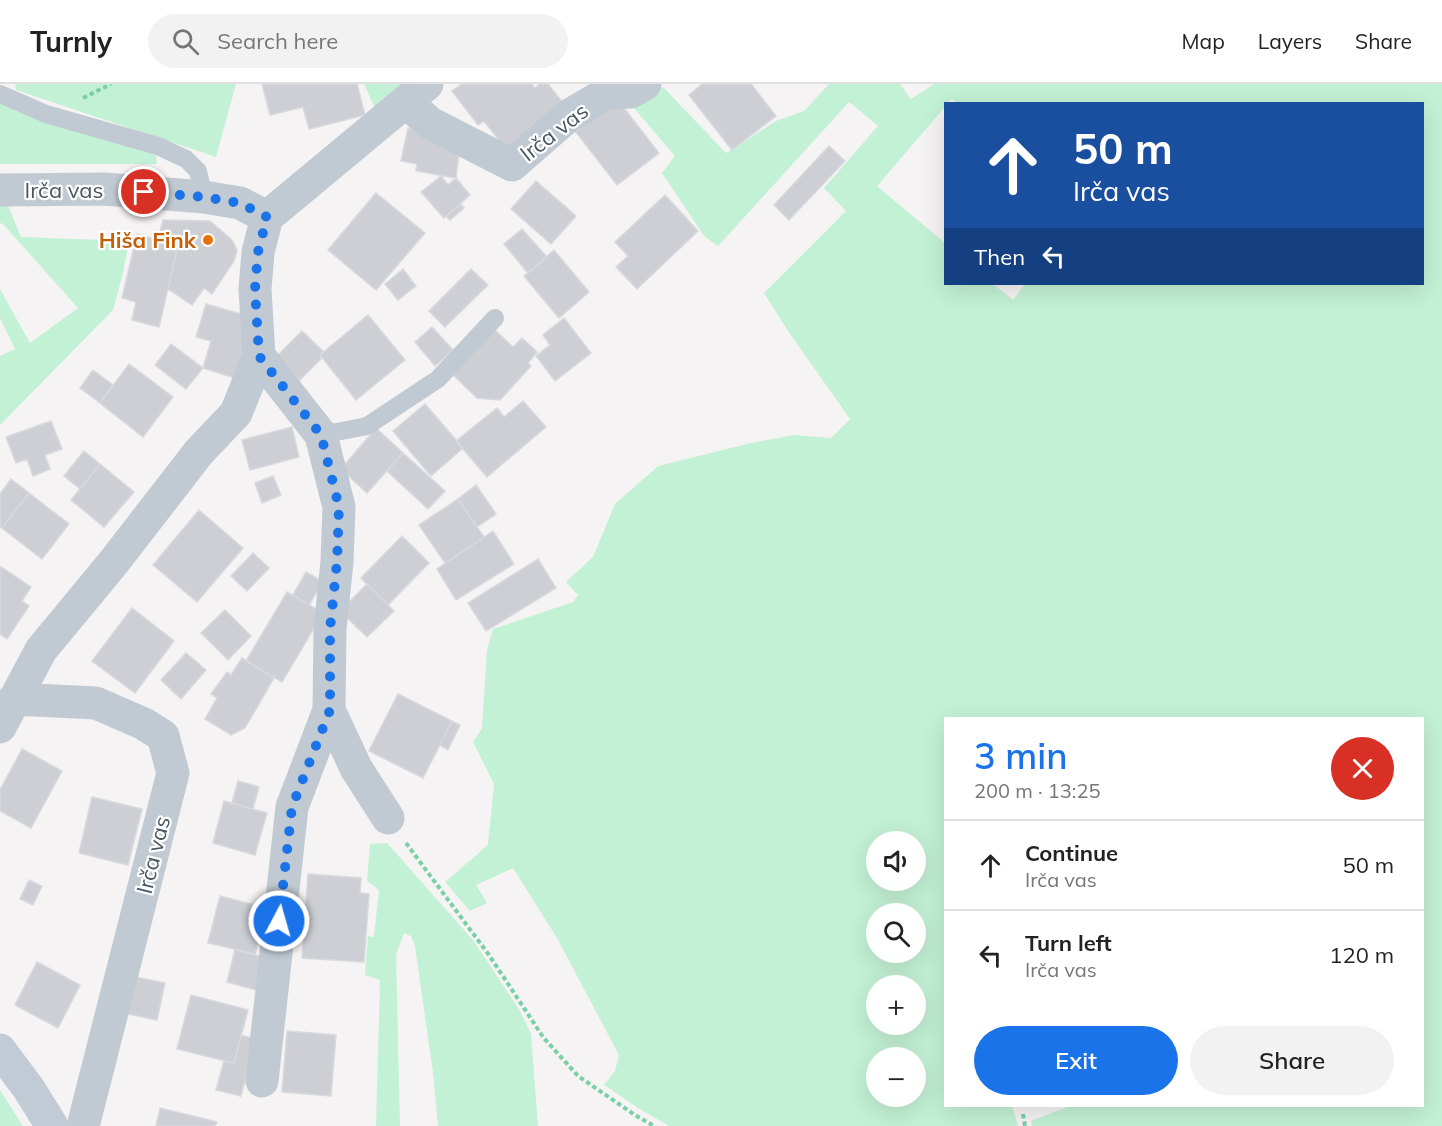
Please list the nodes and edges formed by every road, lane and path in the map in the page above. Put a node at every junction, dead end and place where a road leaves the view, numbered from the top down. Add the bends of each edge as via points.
1 (645, 84) edge
2 (416, 93) edge
3 (0, 94) edge
4 (0, 190) edge
5 (204, 197) junction
6 (267, 217) junction
7 (495, 318) dead end
8 (259, 356) junction
9 (321, 435) junction
10 (330, 710) junction
11 (7, 713) edge
12 (388, 818) joint
13 (0, 1050) edge
14 (262, 1081) dead end
15 (1023, 1114) dead end
16 (52, 1126) edge
17 (83, 1126) edge
18 (654, 1126) edge
19 (1025, 1126) edge

1 - 2 street, Irča vas via 631,92 607,93 568,116 512,165 430,123
2 - 6 street, Irča vas
3 - 5 lane via 46,114 158,146 186,159 198,171
4 - 5 street, Irča vas via 104,189
5 - 6 street, Irča vas via 240,203
6 - 8 street, Irča vas via 258,252 255,289
7 - 9 lane via 438,380 368,426
8 - 9 street
8 - 11 street, Irča vas via 236,413 199,452 41,650
9 - 10 street via 339,507 330,629
10 - 12 street via 356,768
10 - 14 street via 292,807
11 - 17 street, Irča vas via 96,703 163,736 173,773
12 - 18 path via 489,955 543,1037 578,1076
13 - 16 main road
15 - 19 path

